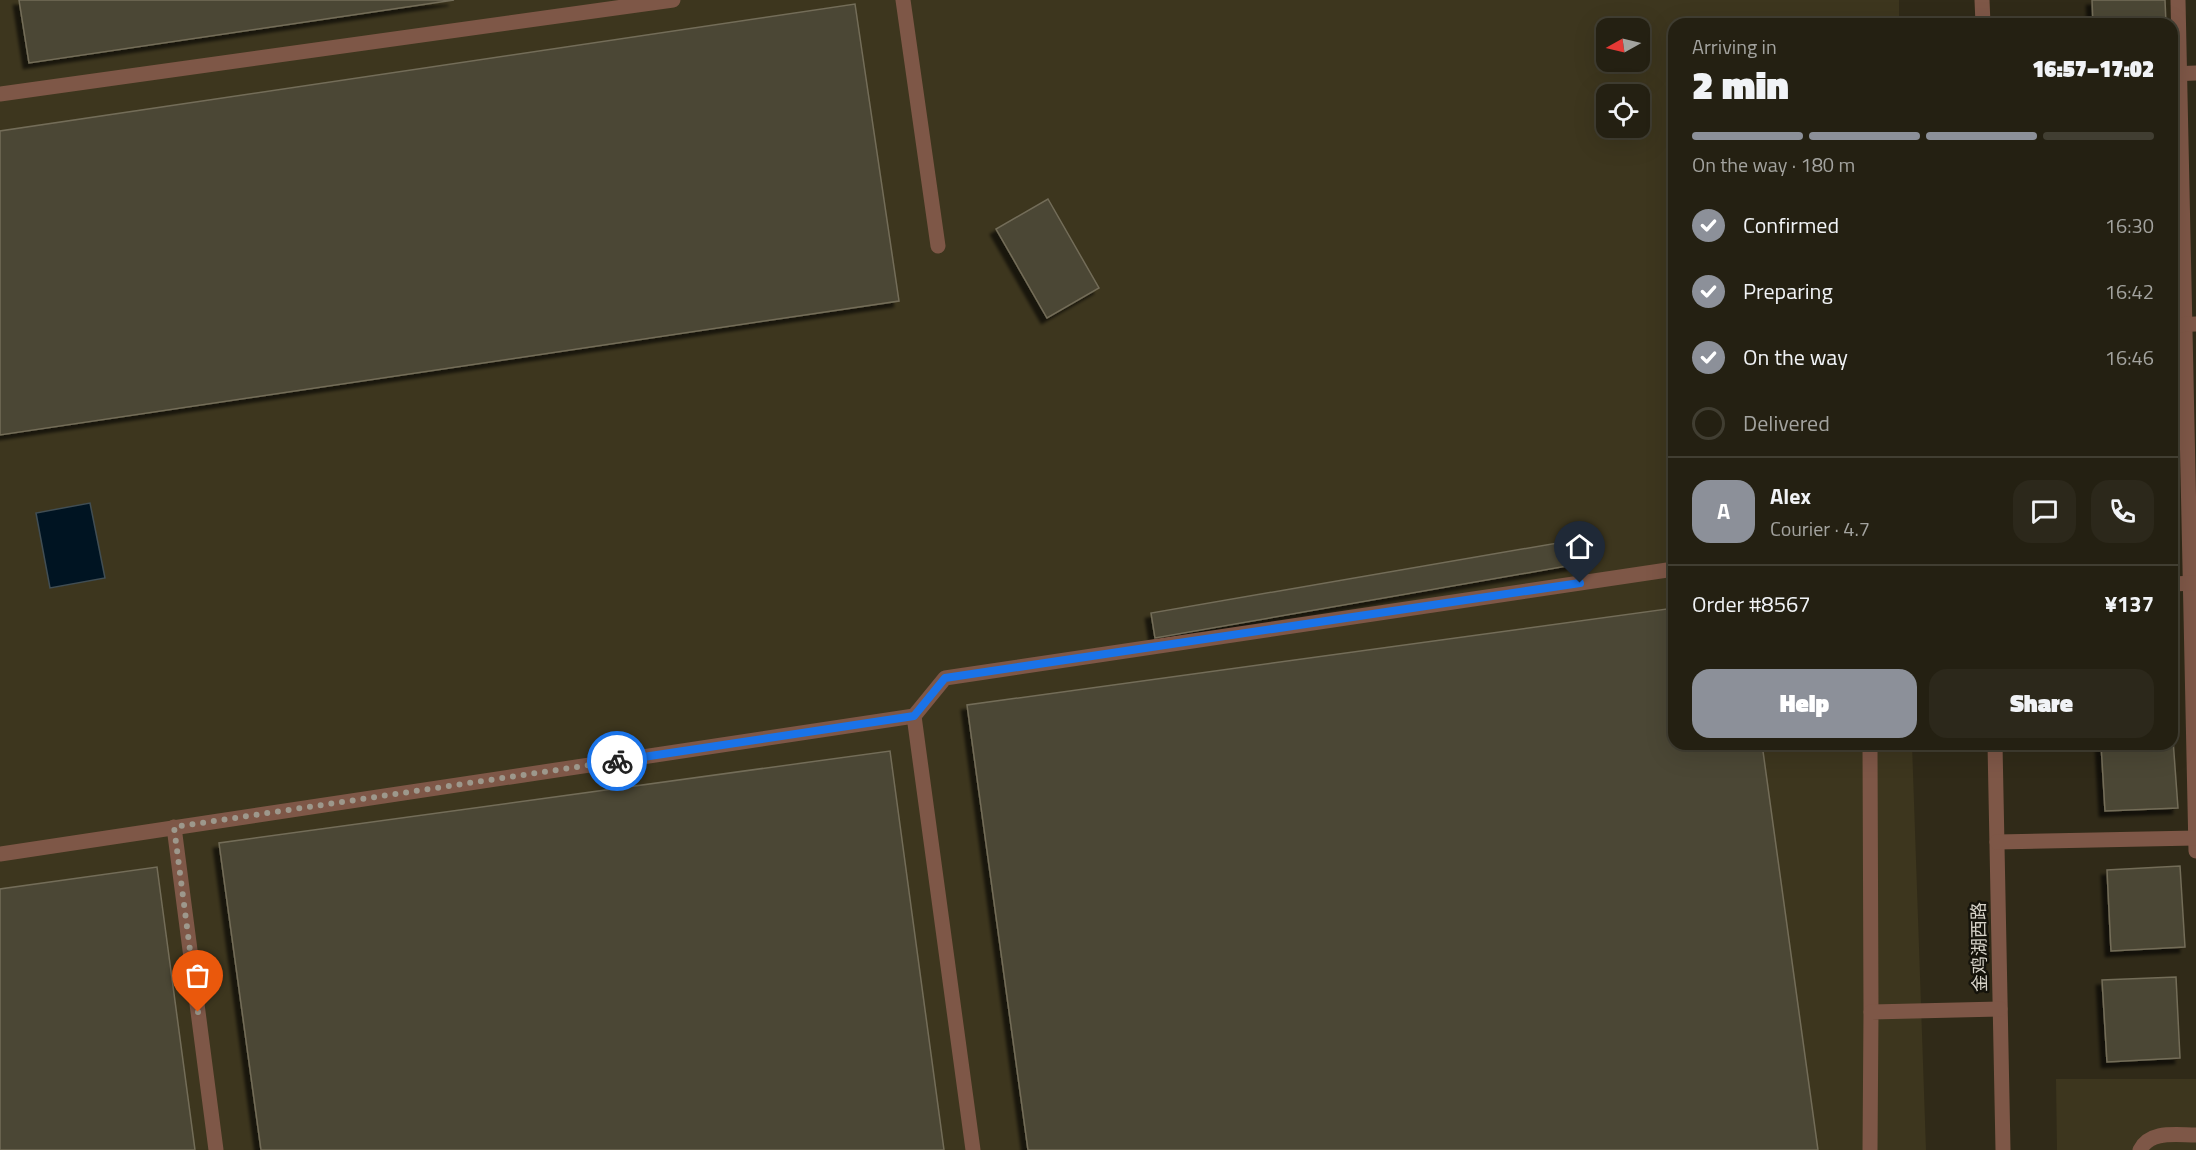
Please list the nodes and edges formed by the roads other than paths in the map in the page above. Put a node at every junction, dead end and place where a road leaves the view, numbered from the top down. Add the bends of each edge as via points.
1 (673, 0) edge
2 (903, 0) edge
3 (1983, 0) edge
4 (2178, 0) edge
5 (1983, 18) edge
6 (2178, 18) edge
7 (2196, 73) edge
8 (2178, 74) edge
9 (0, 93) edge
10 (2178, 137) edge
11 (938, 246) dead end
12 (2184, 325) edge
13 (1668, 569) edge
14 (2193, 584) edge
15 (914, 716) junction
16 (1870, 750) edge
17 (1995, 750) edge
18 (174, 827) junction
19 (2196, 838) edge
20 (1997, 842) junction
21 (2196, 851) edge
22 (0, 854) edge
23 (2000, 1009) junction
24 (1871, 1012) junction
25 (2196, 1135) edge
26 (216, 1150) edge
27 (973, 1150) edge
28 (1870, 1150) edge
29 (2002, 1150) edge
30 (2140, 1150) edge

1 - 9 street
2 - 11 street
3 - 5 street
4 - 6 street
7 - 8 street
10 - 12 street
12 - 14 street
13 - 15 street via 945,678
14 - 19 street
15 - 18 street
15 - 27 street
16 - 24 street
17 - 20 street, 金鸡湖西路
18 - 22 street
18 - 26 street
19 - 20 street
19 - 21 street
20 - 23 street, 金鸡湖西路
23 - 24 street
23 - 29 street, 金鸡湖西路
24 - 28 street
25 - 30 street via 2156,1136 2144,1142

